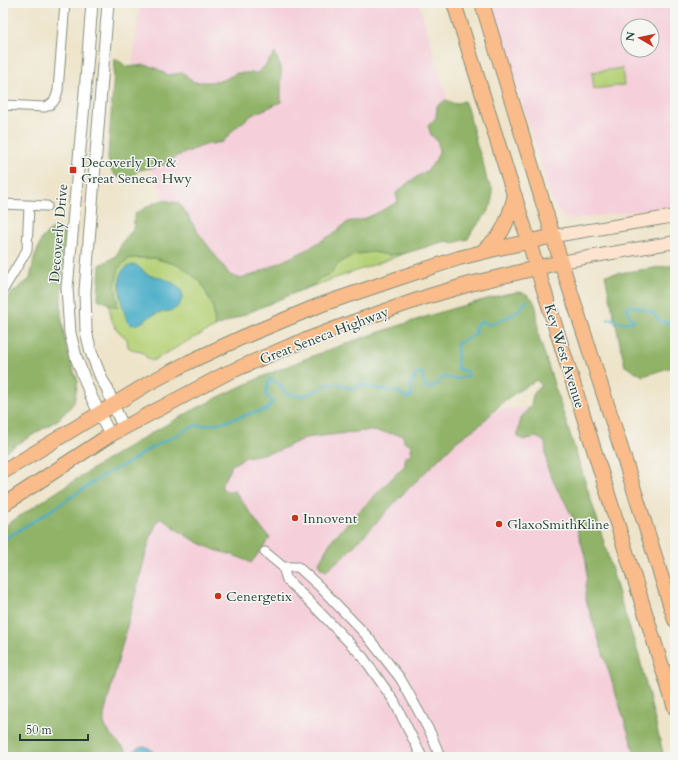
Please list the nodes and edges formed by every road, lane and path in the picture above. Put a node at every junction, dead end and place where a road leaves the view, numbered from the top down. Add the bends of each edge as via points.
1 (65, 3) edge
2 (92, 3) edge
3 (108, 3) edge
4 (454, 3) edge
5 (482, 3) edge
6 (3, 105) edge
7 (515, 196) junction
8 (3, 204) edge
9 (29, 205) junction
10 (47, 206) dead end
11 (675, 216) edge
12 (554, 236) junction
13 (529, 242) junction
14 (675, 242) edge
15 (482, 252) junction
16 (561, 262) junction
17 (537, 268) junction
18 (3, 290) edge
19 (113, 405) junction
20 (100, 413) junction
21 (124, 428) junction
22 (110, 435) junction
23 (3, 472) edge
24 (3, 504) edge
25 (265, 552) dead end
26 (283, 567) junction
27 (675, 620) edge
28 (675, 708) edge
29 (422, 757) edge
30 (440, 757) edge

1 - 6 street via 57,97 45,107
2 - 20 street, Decoverly Drive via 67,288 70,333 76,357
3 - 19 street via 85,291 86,331 91,352
4 - 7 main road, Key West Avenue
5 - 12 main road, Key West Avenue
7 - 13 main road, Key West Avenue
7 - 15 main road via 502,230
8 - 9 street
9 - 10 street
9 - 18 street via 27,250
11 - 12 main road, Great Seneca Highway
12 - 13 main road, Great Seneca Highway
12 - 16 main road, Key West Avenue
13 - 15 main road, Great Seneca Highway
13 - 17 main road, Key West Avenue
14 - 16 main road, Great Seneca Highway
15 - 19 main road, Great Seneca Highway via 398,278 271,325 183,365
16 - 17 main road, Great Seneca Highway
16 - 27 main road, Key West Avenue
17 - 21 main road, Great Seneca Highway via 426,297 290,346 225,374
17 - 28 main road, Key West Avenue
19 - 20 main road, Great Seneca Highway
19 - 21 street
20 - 22 street, Decoverly Drive
20 - 23 main road, Great Seneca Highway
21 - 22 main road, Great Seneca Highway
22 - 24 main road, Great Seneca Highway
25 - 26 street
26 - 29 street via 287,580 363,657 394,701
26 - 30 street via 298,567 367,636 400,678 431,734

